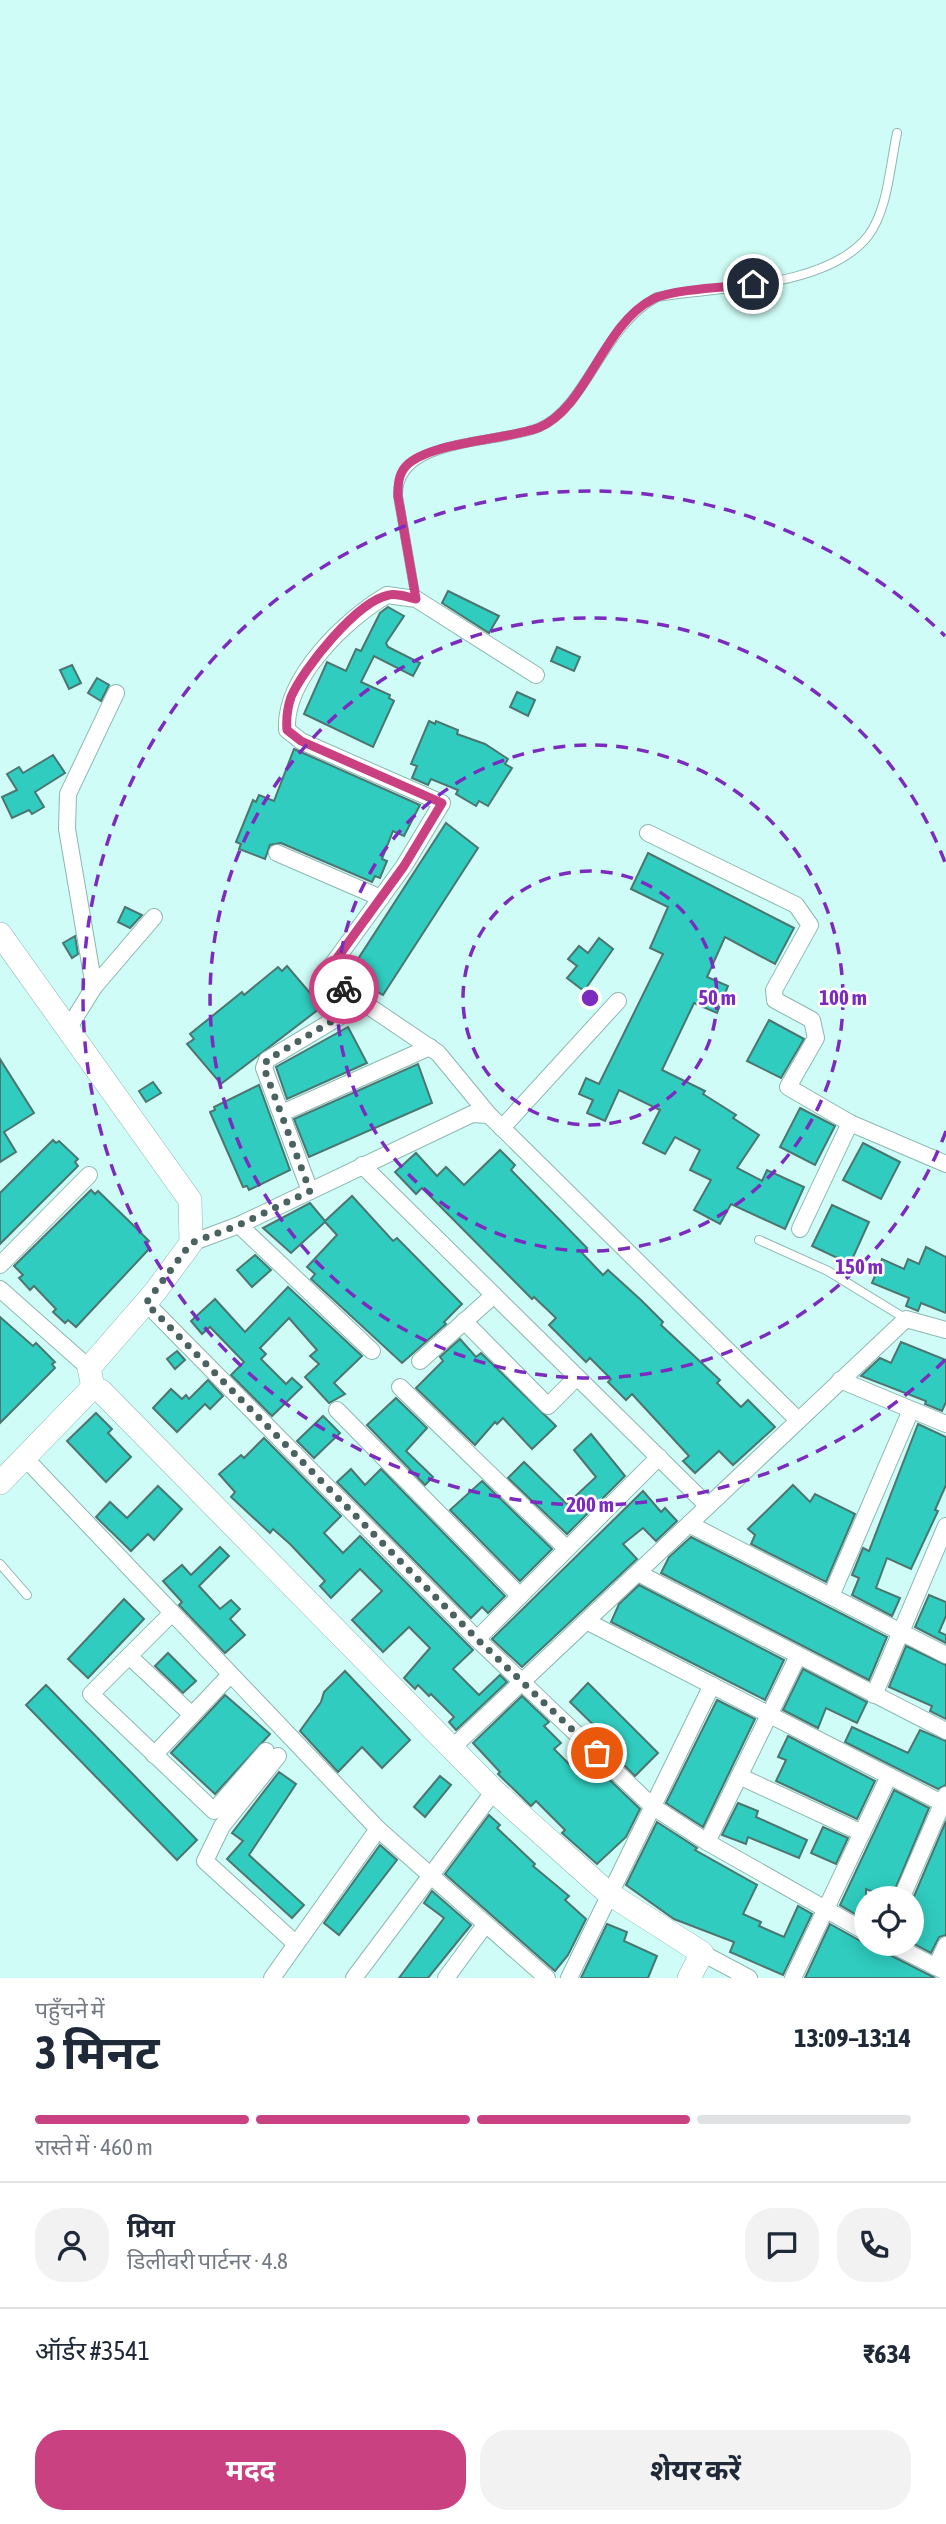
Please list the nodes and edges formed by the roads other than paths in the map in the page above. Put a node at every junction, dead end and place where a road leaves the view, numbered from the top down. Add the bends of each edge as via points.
1 (897, 133) dead end
2 (416, 599) junction
3 (536, 675) dead end
4 (116, 693) dead end
5 (648, 834) dead end
6 (277, 853) dead end
7 (381, 898) junction
8 (153, 917) dead end
9 (0, 934) edge
10 (94, 988) junction
11 (618, 1001) dead end
12 (364, 1002) junction
13 (68, 1029) junction
14 (430, 1047) junction
15 (282, 1113) junction
16 (489, 1115) junction
17 (850, 1123) junction
18 (502, 1128) junction
19 (946, 1164) edge
20 (362, 1165) junction
21 (89, 1175) dead end
22 (310, 1191) junction
23 (239, 1225) junction
24 (800, 1229) dead end
25 (759, 1240) dead end
26 (191, 1243) junction
27 (0, 1265) edge
28 (0, 1289) edge
29 (494, 1295) junction
30 (146, 1303) junction
31 (905, 1319) junction
32 (464, 1321) junction
33 (946, 1330) edge
34 (372, 1351) dead end
35 (420, 1361) dead end
36 (577, 1377) junction
37 (91, 1378) junction
38 (840, 1380) junction
39 (400, 1387) dead end
40 (337, 1410) dead end
41 (911, 1410) junction
42 (797, 1420) junction
43 (946, 1424) edge
44 (659, 1457) junction
45 (25, 1458) junction
46 (0, 1483) edge
47 (708, 1506) junction
48 (689, 1524) junction
49 (946, 1526) edge
50 (567, 1549) junction
51 (0, 1564) edge
52 (638, 1573) junction
53 (27, 1595) dead end
54 (520, 1596) junction
55 (831, 1596) junction
56 (172, 1613) junction
57 (587, 1622) junction
58 (901, 1632) junction
59 (477, 1639) junction
60 (946, 1655) edge
61 (130, 1656) junction
62 (798, 1656) junction
63 (230, 1675) junction
64 (524, 1682) junction
65 (712, 1685) junction
66 (874, 1695) junction
67 (192, 1715) junction
68 (769, 1715) junction
69 (946, 1731) edge
70 (452, 1748) junction
71 (154, 1755) junction
72 (740, 1776) junction
73 (889, 1776) junction
74 (495, 1791) junction
75 (944, 1799) edge
76 (652, 1806) junction
77 (378, 1829) junction
78 (862, 1833) junction
79 (707, 1842) junction
80 (431, 1877) junction
81 (907, 1886) edge
82 (608, 1893) junction
83 (824, 1911) junction
84 (485, 1925) junction
85 (854, 1926) edge
86 (295, 1943) junction
87 (946, 1945) edge
88 (702, 1953) junction
89 (914, 1956) edge
90 (941, 1970) edge
91 (359, 1977) edge
92 (272, 1978) edge
93 (446, 1978) edge
94 (547, 1978) edge
95 (569, 1978) edge
96 (689, 1978) edge
97 (750, 1978) edge
98 (793, 1978) edge

1 - 2 lane via 881,206 869,234 853,250 800,278 657,297 637,308 620,327 559,416 538,428 424,454 406,466 398,481 398,496
2 - 3 street
2 - 7 street via 387,595 335,634 292,695 286,714 287,730 301,741 442,803
4 - 10 street via 68,794 66,829
5 - 17 street via 796,905 810,925 774,990 775,1000 812,1020 816,1038 788,1087
6 - 7 street
7 - 12 street via 324,976
8 - 10 street
9 - 13 street
10 - 13 street
11 - 18 street
12 - 14 street
12 - 15 street via 267,1060 264,1074
13 - 26 street via 190,1200
14 - 15 street
14 - 16 street
15 - 22 street
16 - 18 street
16 - 20 street via 472,1114
17 - 19 street
17 - 24 street
18 - 42 street
20 - 22 street
20 - 29 street
21 - 27 street
22 - 23 street
23 - 26 street
23 - 34 street
25 - 31 lane via 828,1271
26 - 30 street
28 - 37 street
29 - 32 street
29 - 36 street
30 - 37 street
30 - 59 street
31 - 33 street
31 - 38 street
32 - 35 street
32 - 36 street via 548,1406
36 - 44 street
37 - 45 street
37 - 70 street
38 - 41 street
38 - 42 street
39 - 50 street
40 - 54 street
41 - 43 street
41 - 55 street
42 - 47 street
44 - 47 street
44 - 50 street
45 - 46 street
45 - 56 street
47 - 48 street
48 - 52 street
48 - 55 street
49 - 58 street
50 - 54 street
51 - 53 lane
52 - 57 street
52 - 62 street
54 - 59 street
55 - 58 street
56 - 61 street
56 - 63 street
57 - 64 street
57 - 65 street
58 - 60 street
58 - 66 street
59 - 64 street
61 - 67 street
61 - 71 street via 92,1694
62 - 66 street
62 - 68 street
63 - 67 street
63 - 77 street
64 - 70 street
64 - 76 street
65 - 68 street
65 - 76 street
66 - 69 street
67 - 71 street
68 - 72 street
68 - 73 street
70 - 74 street
71 - 86 street via 214,1811 272,1754 222,1826 205,1861
72 - 78 street
72 - 79 street
73 - 75 street
73 - 78 street
74 - 80 street
74 - 82 street
75 - 81 street
76 - 79 street
76 - 82 street
77 - 80 street
77 - 86 street
78 - 83 street
79 - 83 street
80 - 84 street
80 - 91 street
82 - 88 street
82 - 95 street
83 - 85 street
83 - 98 street
84 - 93 street
84 - 94 street
86 - 92 street
87 - 90 street
88 - 96 street
88 - 97 street
89 - 90 street

